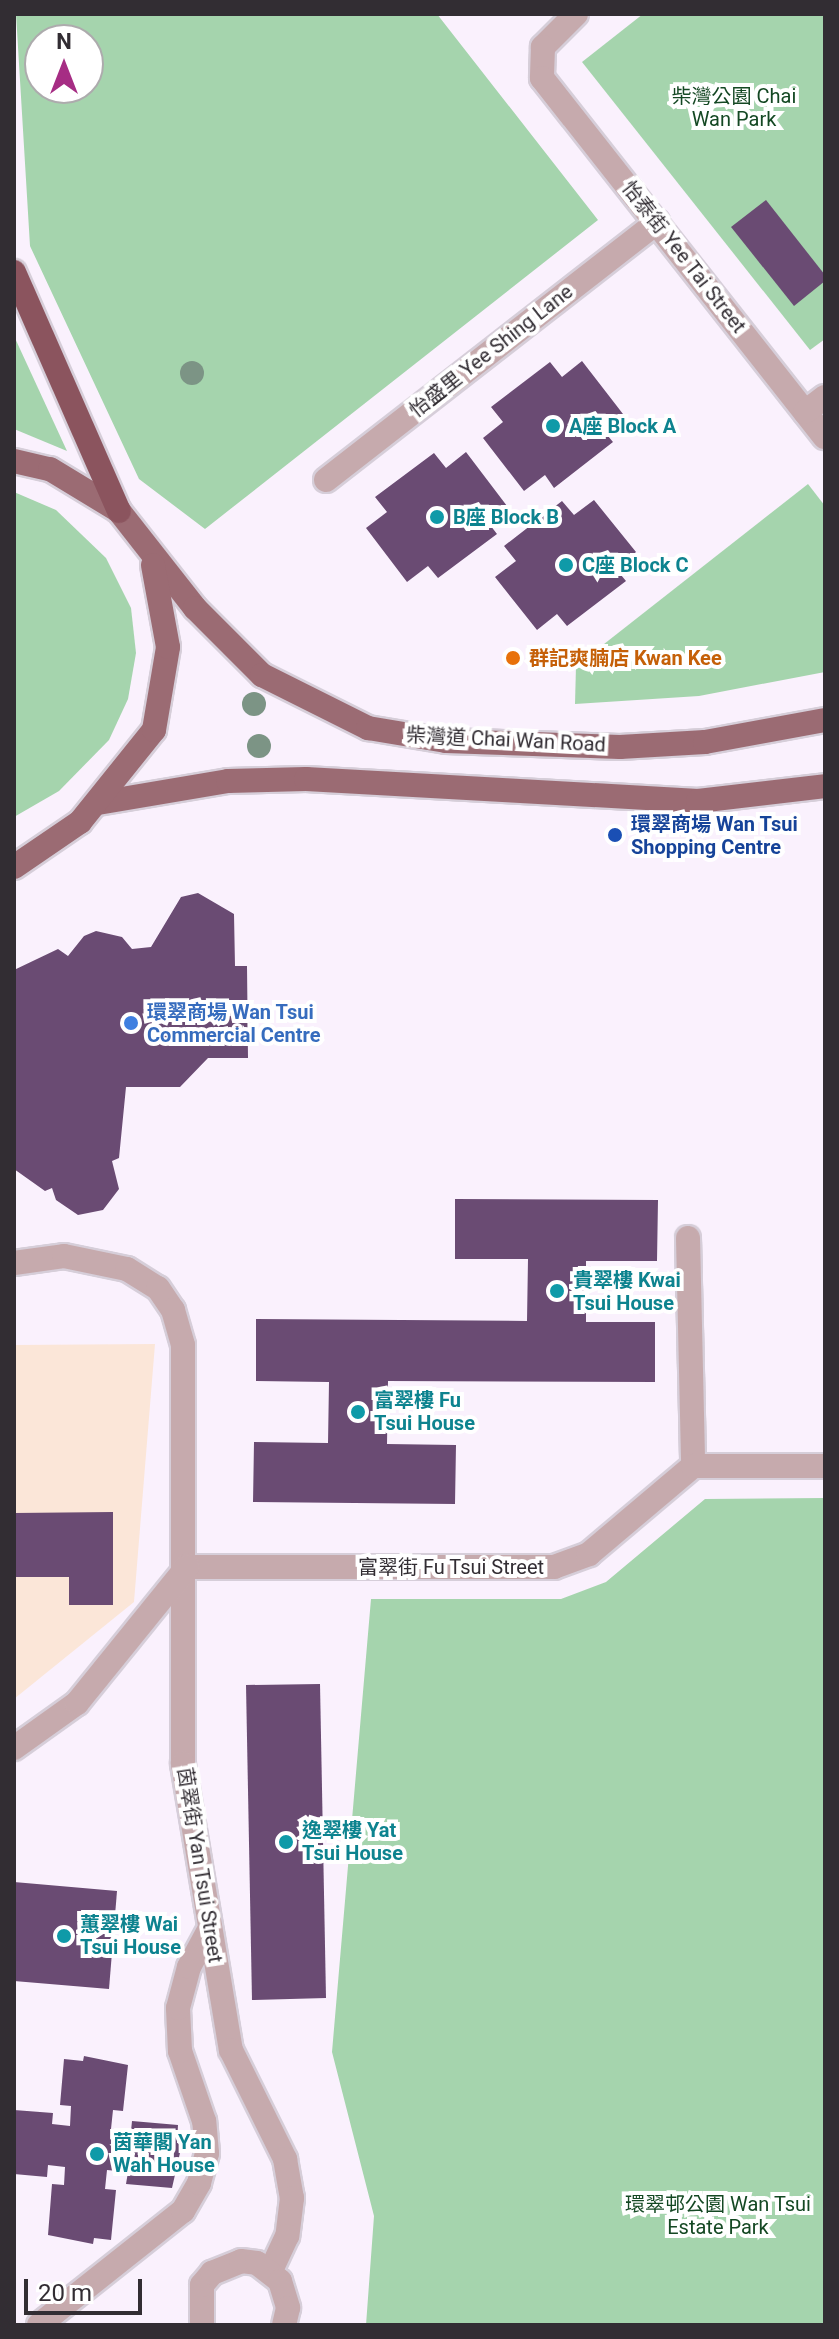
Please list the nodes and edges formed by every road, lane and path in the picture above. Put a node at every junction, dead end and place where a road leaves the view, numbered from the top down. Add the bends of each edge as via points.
1 (576, 14) edge
2 (657, 222) junction
3 (14, 272) edge
4 (825, 397) edge
5 (805, 412) junction
6 (825, 437) edge
7 (14, 461) edge
8 (326, 480) dead end
9 (119, 511) junction
10 (152, 559) junction
11 (825, 720) edge
12 (825, 786) edge
13 (98, 803) junction
14 (14, 867) edge
15 (688, 1238) dead end
16 (14, 1263) edge
17 (693, 1466) junction
18 (825, 1466) edge
19 (187, 1567) junction
20 (14, 1748) edge
21 (209, 1930) junction
22 (271, 2271) junction
23 (39, 2325) edge
24 (202, 2325) edge
25 (284, 2325) edge

1 - 2 street, 怡泰街 Yee Tai Street via 543,47 542,78
2 - 5 street, 怡泰街 Yee Tai Street
2 - 8 street, 怡盛里 Yee Shing Lane
3 - 9 highway
4 - 5 street
5 - 6 street, 怡泰街 Yee Tai Street
7 - 9 main road, 柴灣道 Chai Wan Road via 50,469
9 - 10 main road, 柴灣道 Chai Wan Road
10 - 11 main road, 柴灣道 Chai Wan Road via 262,675 368,728 446,741 620,747 745,737
10 - 13 main road, 柴灣道 Chai Wan Road via 168,647 163,699 154,730
12 - 13 main road, 柴灣道 Chai Wan Road via 698,801 306,779 228,781
13 - 14 main road, 柴灣道 Chai Wan Road
15 - 17 street
16 - 19 street, 茵翠街 Yan Tsui Street via 64,1256 127,1269 158,1288 173,1310 183,1345
17 - 18 street
17 - 19 street, 富翠街 Fu Tsui Street via 589,1554 554,1567
19 - 20 street via 77,1703
19 - 21 street, 茵翠街 Yan Tsui Street via 183,1764
21 - 22 street, 茵翠街 Yan Tsui Street via 231,2050 285,2159 292,2198 287,2236
21 - 23 street via 189,1967 178,2008 180,2051 204,2121 207,2153 199,2183 183,2211
22 - 24 street via 241,2261 212,2273 198,2300
22 - 25 street via 286,2294

